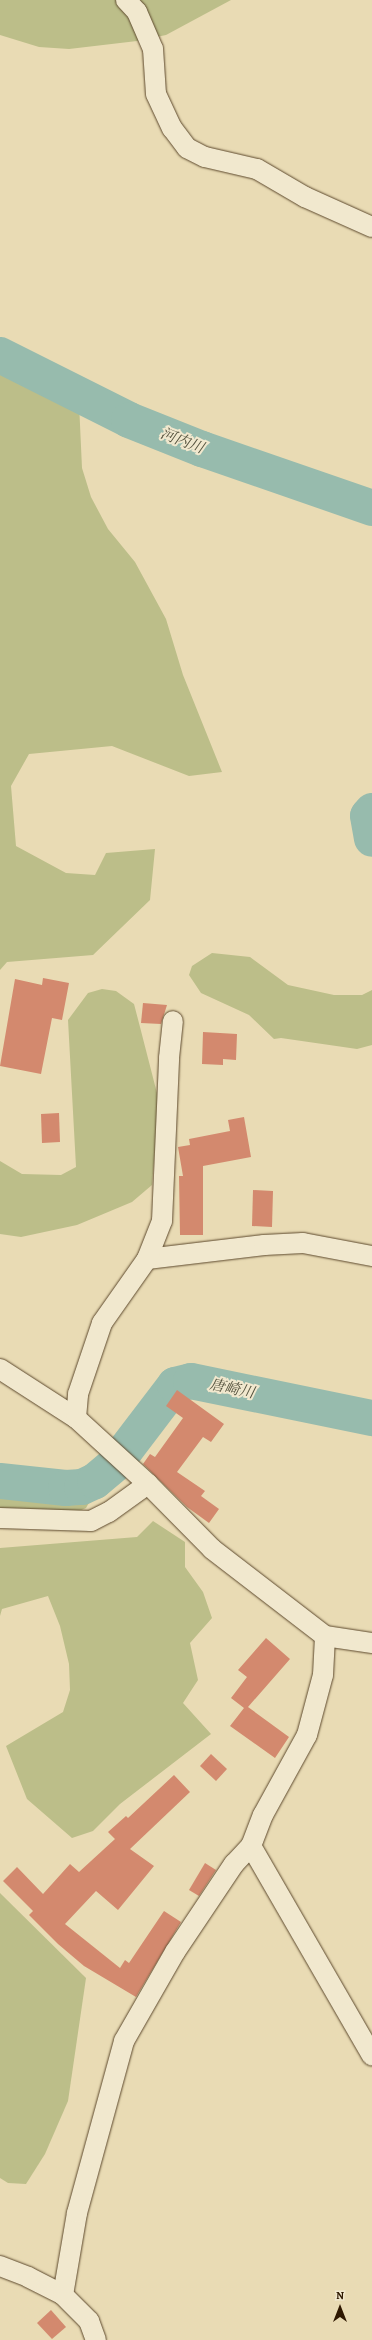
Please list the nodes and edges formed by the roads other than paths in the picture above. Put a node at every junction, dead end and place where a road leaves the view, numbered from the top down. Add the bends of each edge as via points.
1 (126, 0) edge
2 (372, 227) edge
3 (173, 1020) dead end
4 (372, 1256) edge
5 (147, 1259) junction
6 (0, 1369) edge
7 (76, 1418) junction
8 (148, 1484) junction
9 (0, 1518) edge
10 (325, 1636) junction
11 (372, 1644) edge
12 (251, 1846) junction
13 (372, 2056) edge
14 (0, 2266) edge
15 (63, 2295) junction
16 (96, 2340) edge

1 - 2 street via 137,12 153,49 156,94 172,128 188,148 205,157 257,169 305,197
3 - 5 street via 162,1222
4 - 5 street via 303,1243 264,1244
5 - 7 street via 102,1323 78,1394
6 - 7 street
7 - 8 street
8 - 9 street via 109,1512 91,1521
8 - 10 street via 212,1549
10 - 11 street
10 - 12 street via 323,1675 307,1735 263,1815
12 - 13 street
12 - 15 street via 234,1864 175,1952 124,2041 77,2213
14 - 15 street
15 - 16 street via 89,2321

